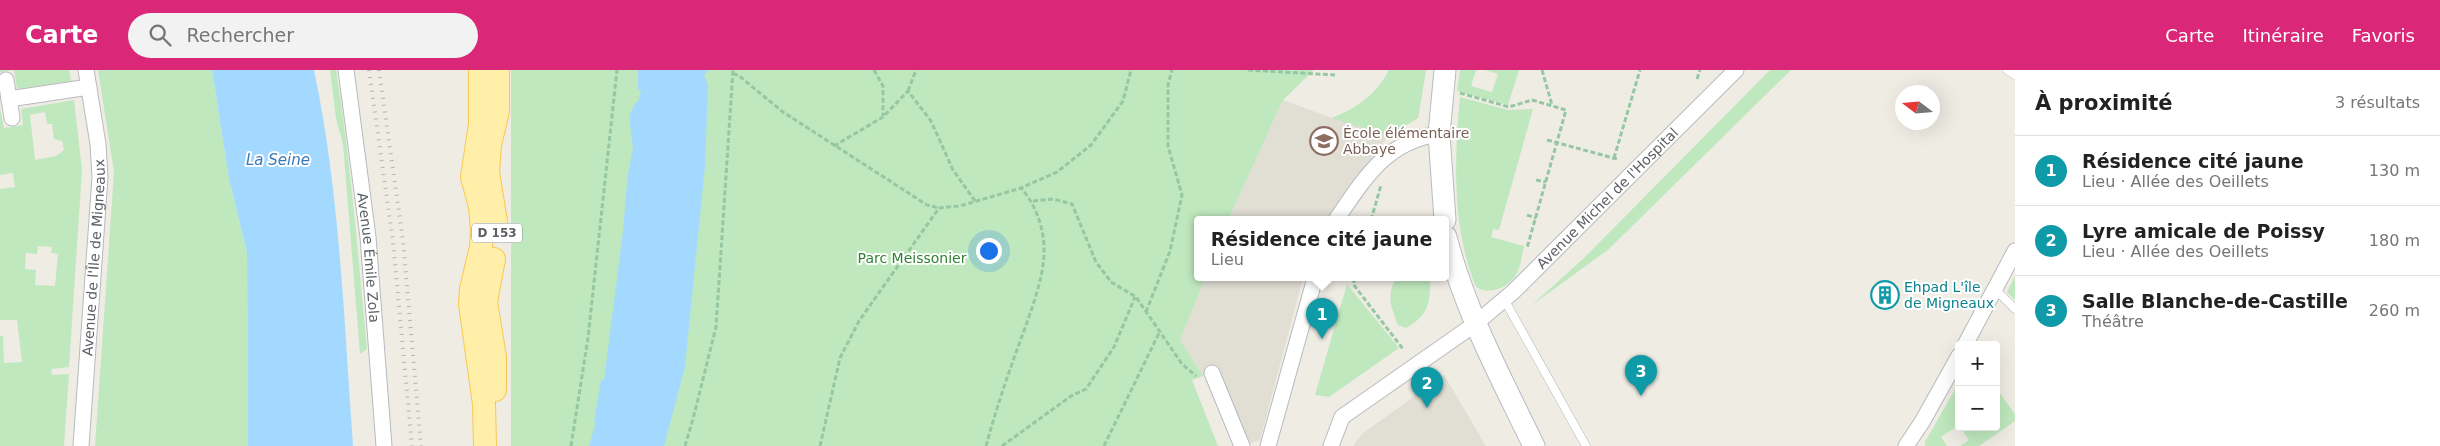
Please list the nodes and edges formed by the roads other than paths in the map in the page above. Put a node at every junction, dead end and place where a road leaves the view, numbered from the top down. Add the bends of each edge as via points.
1 (86, 70) edge
2 (346, 70) edge
3 (480, 70) edge
4 (498, 70) edge
5 (1445, 70) edge
6 (1736, 70) edge
7 (2007, 70) edge
8 (2015, 75) edge
9 (6, 80) dead end
10 (89, 87) junction
11 (9, 99) junction
12 (12, 118) dead end
13 (1439, 134) junction
14 (1339, 216) edge
15 (1445, 216) edge
16 (1449, 250) edge
17 (2015, 251) edge
18 (1314, 281) edge
19 (1995, 290) junction
20 (1504, 299) junction
21 (2015, 309) edge
22 (1475, 324) junction
23 (1967, 341) edge
24 (1955, 363) edge
25 (1205, 375) road end
26 (81, 446) edge
27 (384, 446) edge
28 (485, 446) edge
29 (494, 446) edge
30 (1242, 446) edge
31 (1268, 446) edge
32 (1331, 446) edge
33 (1534, 446) edge
34 (1586, 446) edge
35 (1906, 446) edge

1 - 10 street, Avenue de l'Île de Migneaux
2 - 27 street, Avenue Émile Zola via 368,237
3 - 28 main road, D 153 via 480,124 472,177 482,229 470,304 484,404
4 - 29 main road, D 153 via 498,111 488,172 497,240 486,302 495,357
5 - 13 street
6 - 20 street, Avenue Michel de l'Hospital
7 - 8 lane
9 - 11 street
10 - 11 street
10 - 26 street, Avenue de l'Île de Migneaux via 100,177
11 - 12 street
13 - 14 street via 1423,136 1392,150 1362,181
13 - 15 street
16 - 22 street
17 - 19 street
18 - 31 street
19 - 21 lane
19 - 23 street
20 - 22 street, Avenue Michel de l'Hospital
20 - 34 lane
22 - 32 street, Avenue Michel de l'Hospital via 1342,418
22 - 33 street
24 - 35 street
25 - 30 street

